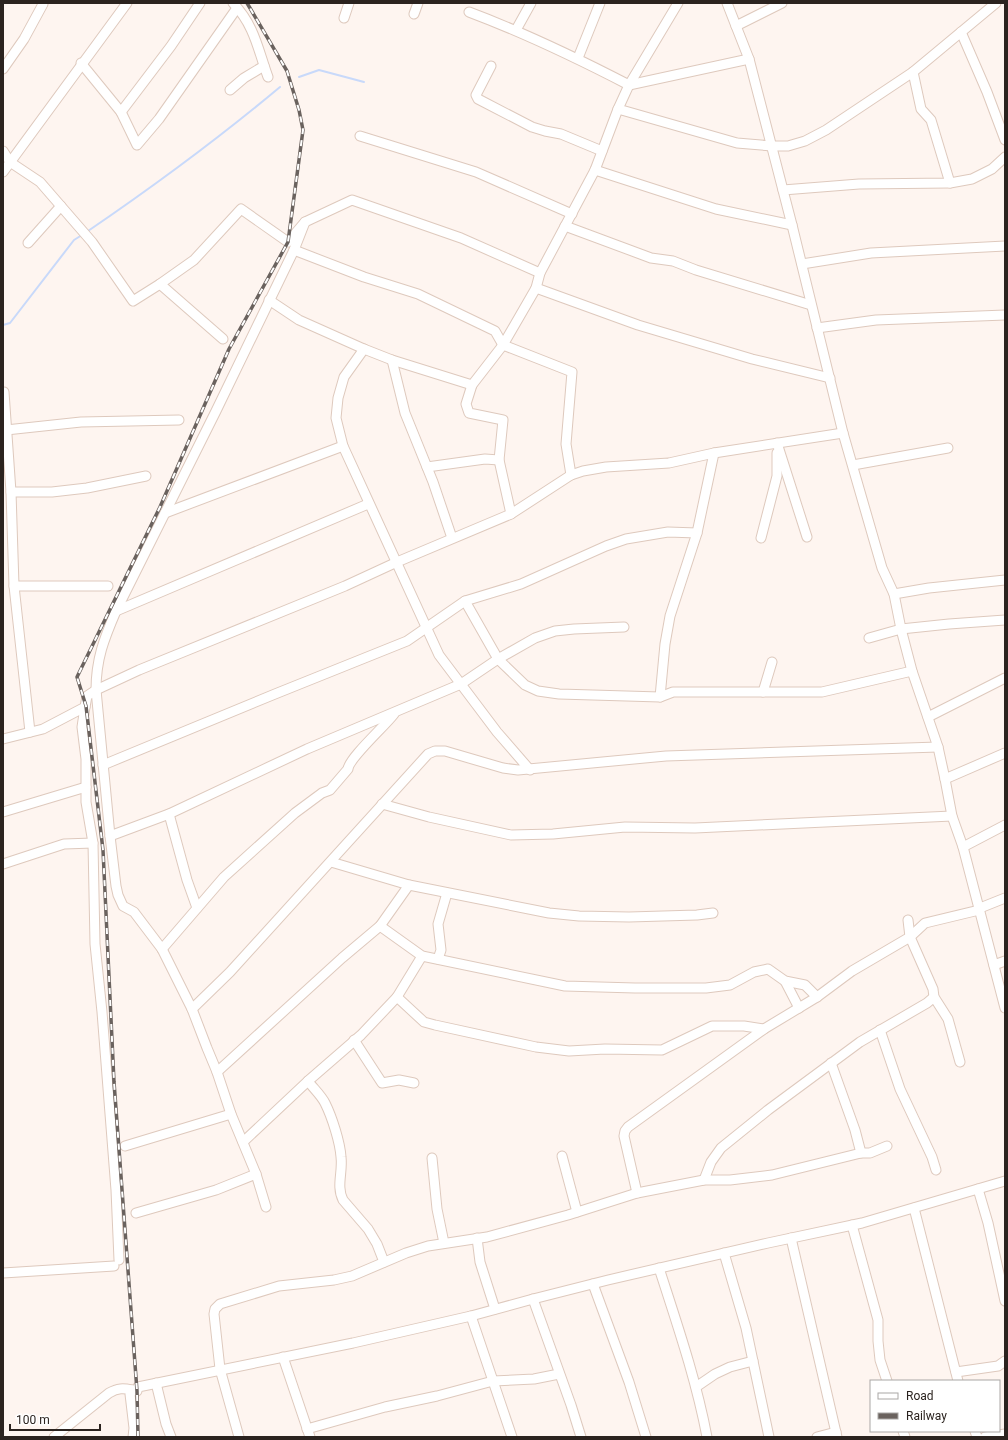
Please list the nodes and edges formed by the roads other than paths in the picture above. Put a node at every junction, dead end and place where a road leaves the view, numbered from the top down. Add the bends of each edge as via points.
1 (127, 3) edge
2 (200, 3) edge
3 (349, 3) edge
4 (418, 3) edge
5 (531, 3) edge
6 (600, 3) edge
7 (678, 3) edge
8 (727, 3) edge
9 (782, 3) edge
10 (996, 3) edge
11 (44, 4) edge
12 (235, 5) edge
13 (469, 12) dead end
14 (414, 14) dead end
15 (344, 18) dead end
16 (736, 26) junction
17 (516, 30) junction
18 (961, 32) junction
19 (578, 58) junction
20 (749, 59) junction
21 (81, 63) junction
22 (264, 66) junction
23 (490, 66) dead end
24 (3, 69) edge
25 (913, 72) junction
26 (268, 78) dead end
27 (628, 85) junction
28 (230, 90) dead end
29 (618, 109) junction
30 (121, 112) junction
31 (360, 136) dead end
32 (1005, 140) edge
33 (772, 146) junction
34 (3, 151) edge
35 (602, 151) junction
36 (1005, 157) edge
37 (10, 162) junction
38 (595, 170) junction
39 (3, 172) edge
40 (950, 184) junction
41 (783, 190) junction
42 (61, 206) junction
43 (572, 214) junction
44 (305, 222) junction
45 (792, 225) junction
46 (565, 226) junction
47 (28, 243) dead end
48 (1005, 246) edge
49 (294, 250) junction
50 (802, 264) junction
51 (540, 273) junction
52 (160, 284) junction
53 (536, 288) junction
54 (270, 300) junction
55 (811, 305) junction
56 (1005, 315) edge
57 (817, 328) junction
58 (223, 339) dead end
59 (503, 345) junction
60 (364, 349) junction
61 (392, 360) junction
62 (830, 378) junction
63 (472, 385) junction
64 (4, 392) dead end
65 (179, 420) dead end
66 (6, 430) junction
67 (843, 433) junction
68 (777, 443) junction
69 (343, 446) junction
70 (948, 448) dead end
71 (714, 453) junction
72 (499, 460) junction
73 (853, 465) junction
74 (427, 467) junction
75 (571, 475) junction
76 (146, 476) dead end
77 (11, 492) junction
78 (368, 504) junction
79 (165, 513) junction
80 (511, 514) junction
81 (697, 533) junction
82 (807, 537) dead end
83 (452, 538) junction
84 (761, 538) dead end
85 (397, 562) junction
86 (1005, 580) edge
87 (14, 586) junction
88 (108, 586) dead end
89 (894, 594) junction
90 (465, 601) junction
91 (116, 611) junction
92 (1005, 620) edge
93 (427, 626) junction
94 (624, 627) dead end
95 (901, 629) junction
96 (869, 638) dead end
97 (498, 658) junction
98 (772, 662) dead end
99 (912, 671) junction
100 (1005, 678) edge
101 (461, 684) junction
102 (96, 690) junction
103 (764, 692) junction
104 (660, 697) junction
105 (85, 707) junction
106 (395, 712) junction
107 (928, 717) junction
108 (30, 732) junction
109 (3, 739) edge
110 (938, 747) junction
111 (1005, 753) edge
112 (104, 765) junction
113 (530, 770) junction
114 (946, 779) junction
115 (86, 788) junction
116 (382, 804) junction
117 (3, 812) edge
118 (168, 814) junction
119 (952, 816) junction
120 (1005, 826) edge
121 (110, 836) junction
122 (93, 843) junction
123 (963, 847) junction
124 (331, 862) junction
125 (3, 864) edge
126 (409, 885) junction
127 (447, 893) junction
128 (1005, 898) edge
129 (197, 908) junction
130 (979, 909) junction
131 (713, 913) dead end
132 (908, 920) dead end
133 (380, 926) junction
134 (910, 937) junction
135 (162, 949) junction
136 (422, 956) junction
137 (438, 959) junction
138 (1005, 961) edge
139 (994, 965) junction
140 (785, 981) junction
141 (397, 997) junction
142 (817, 997) junction
143 (934, 997) junction
144 (799, 1008) junction
145 (1005, 1008) edge
146 (192, 1009) junction
147 (764, 1029) junction
148 (880, 1030) junction
149 (354, 1040) junction
150 (831, 1062) junction
151 (960, 1062) dead end
152 (217, 1072) junction
153 (308, 1081) junction
154 (414, 1083) dead end
155 (231, 1114) junction
156 (243, 1142) junction
157 (126, 1146) dead end
158 (887, 1146) dead end
159 (861, 1153) junction
160 (562, 1156) dead end
161 (432, 1158) dead end
162 (936, 1170) dead end
163 (256, 1174) junction
164 (704, 1180) junction
165 (1005, 1181) edge
166 (978, 1189) junction
167 (637, 1193) junction
168 (266, 1207) dead end
169 (914, 1208) junction
170 (577, 1212) junction
171 (136, 1213) dead end
172 (852, 1225) junction
173 (476, 1238) junction
174 (791, 1238) junction
175 (444, 1243) junction
176 (724, 1253) junction
177 (384, 1262) junction
178 (659, 1268) junction
179 (3, 1274) edge
180 (593, 1284) junction
181 (533, 1299) junction
182 (1005, 1301) edge
183 (495, 1309) junction
184 (471, 1316) junction
185 (283, 1357) junction
186 (753, 1361) junction
187 (1005, 1362) edge
188 (220, 1369) junction
189 (559, 1374) junction
190 (957, 1376) edge
191 (887, 1380) edge
192 (494, 1381) junction
193 (156, 1383) junction
194 (696, 1386) junction
195 (132, 1390) junction
196 (308, 1433) edge
197 (1005, 1434) edge
198 (836, 1435) edge
199 (54, 1437) edge
200 (133, 1437) edge
201 (171, 1437) edge
202 (239, 1437) edge
203 (512, 1437) edge
204 (581, 1437) edge
205 (646, 1437) edge
206 (707, 1437) edge
207 (769, 1437) edge
208 (817, 1437) edge
209 (985, 1437) edge

1 - 21 street
2 - 30 street
3 - 15 street
4 - 14 street
5 - 17 street
6 - 19 street
7 - 27 street
8 - 16 street
9 - 16 street
10 - 18 street
11 - 24 street
12 - 22 street via 248,22
12 - 30 street via 159,119 137,145
13 - 17 street
16 - 20 street
17 - 19 street
18 - 25 street
18 - 32 street
19 - 27 street
20 - 27 street
20 - 33 street
21 - 30 street
21 - 37 street
22 - 26 street
22 - 28 street
23 - 35 street via 476,95 478,99 532,127 561,134
25 - 33 street via 826,130 788,146
25 - 40 street via 921,109 931,120
27 - 29 street
29 - 33 street via 737,143
29 - 35 street
31 - 43 street via 476,172
33 - 41 street
34 - 37 street
35 - 38 street
36 - 40 street via 992,169 972,179
37 - 39 street
37 - 42 street via 40,182
38 - 43 street
38 - 45 street via 716,209
40 - 41 street via 859,184
41 - 45 street
42 - 47 street
42 - 52 street via 92,242 133,300
43 - 46 street
44 - 49 street
44 - 51 street via 352,200 461,238
44 - 52 street via 288,242 241,209 194,260
45 - 50 street
46 - 51 street
46 - 55 street via 651,258 673,261
48 - 50 street via 871,252
49 - 54 street
49 - 59 street via 364,277 418,294 495,331
50 - 55 street
51 - 53 street
52 - 58 street
53 - 59 street
53 - 62 street via 638,325 752,359
54 - 60 street via 299,320
54 - 79 street
55 - 57 street
56 - 57 street via 876,320
57 - 62 street
59 - 63 street
59 - 75 street via 572,372 566,444
60 - 61 street
60 - 69 street via 344,377 338,398 336,418
61 - 63 street
61 - 74 street via 405,413
62 - 67 street
63 - 72 street via 466,404 469,413 504,420
64 - 66 street
65 - 66 street via 81,422
66 - 77 street
67 - 68 street
67 - 73 street
68 - 71 street
68 - 82 street
68 - 84 street via 777,476
69 - 78 street
69 - 79 street
70 - 73 street
71 - 75 street via 668,463 606,467
71 - 81 street
72 - 74 street via 485,459
72 - 80 street
73 - 89 street via 882,568
74 - 83 street
75 - 80 street
76 - 77 street via 87,488 52,492
77 - 87 street
78 - 85 street
78 - 91 street
79 - 91 street
80 - 83 street
81 - 90 street via 668,532 626,539 521,584
81 - 104 street via 670,616
83 - 85 street
85 - 93 street
85 - 102 street
86 - 89 street
87 - 88 street
87 - 108 street
89 - 95 street
90 - 93 street
90 - 97 street
91 - 102 street via 102,643 96,672
92 - 95 street
93 - 101 street via 439,655
93 - 112 street via 407,640
94 - 97 street via 555,631 535,638
95 - 96 street
95 - 99 street
97 - 101 street
97 - 104 street via 525,685 538,692
98 - 103 street
99 - 103 street via 822,692
99 - 107 street
100 - 107 street
101 - 106 street
101 - 113 street
102 - 105 street via 87,696
102 - 112 street
103 - 104 street via 673,692
105 - 108 street via 55,723
105 - 115 street via 82,727
106 - 118 street via 307,749
106 - 129 street via 387,724 356,754 348,764 348,769 330,790 295,813 224,877
107 - 110 street
108 - 109 street
110 - 113 street via 666,756
110 - 114 street
111 - 114 street
112 - 121 street
113 - 116 street via 502,768 445,751 435,751 428,754
114 - 119 street
115 - 117 street
115 - 122 street
116 - 119 street via 511,835 625,827 695,828
116 - 124 street
118 - 121 street
118 - 129 street
119 - 123 street
120 - 123 street
121 - 135 street via 116,886 123,906 134,912
122 - 125 street via 64,844
122 - 179 street via 95,944 115,1168 117,1263
123 - 130 street
124 - 126 street
124 - 146 street via 230,972
126 - 127 street
126 - 133 street
127 - 131 street via 549,913 579,916 629,917
127 - 137 street via 438,924 441,950
128 - 130 street
129 - 135 street
130 - 134 street via 925,923
130 - 139 street
132 - 134 street
133 - 136 street
133 - 152 street
134 - 142 street via 852,971
134 - 143 street via 933,989
135 - 146 street
136 - 137 street
136 - 141 street
137 - 140 street via 565,986 706,988 730,985 754,972 768,969
138 - 139 street
139 - 145 street
140 - 142 street via 805,985
140 - 144 street
141 - 147 street via 429,1024 536,1047 569,1051 662,1050 712,1026
141 - 149 street
142 - 144 street
143 - 148 street
143 - 151 street via 948,1018
144 - 147 street
146 - 152 street
147 - 167 street via 628,1127 624,1136
148 - 150 street
148 - 162 street via 900,1089
149 - 153 street
149 - 154 street via 382,1083 399,1080
150 - 159 street
150 - 164 street via 721,1148 711,1162
152 - 155 street
153 - 156 street
153 - 177 street via 325,1102 334,1124 342,1157 340,1194 368,1229
155 - 156 street
155 - 157 street
156 - 163 street
158 - 159 street via 870,1154
159 - 164 street via 772,1175
160 - 170 street
161 - 175 street via 437,1209
163 - 168 street
163 - 171 street via 216,1190
164 - 167 street
165 - 166 street
166 - 169 street
166 - 182 street
167 - 170 street
169 - 172 street
169 - 190 street
170 - 173 street
172 - 174 street
172 - 191 street via 878,1320 880,1360
173 - 175 street
173 - 183 street via 480,1262
174 - 176 street
174 - 198 street
175 - 177 street
176 - 178 street
176 - 186 street
177 - 188 street via 352,1276 279,1286 220,1304 214,1314
178 - 180 street
178 - 194 street
180 - 181 street
180 - 205 street
181 - 183 street
181 - 189 street
183 - 184 street
184 - 185 street
184 - 192 street
185 - 188 street
185 - 196 street
186 - 194 street via 730,1367
186 - 207 street
187 - 190 street
188 - 193 street
188 - 202 street
189 - 192 street via 534,1379
189 - 204 street
192 - 196 street via 385,1407
192 - 203 street
193 - 195 street via 138,1387 136,1391
193 - 201 street
194 - 206 street
195 - 199 street via 116,1389
195 - 200 street via 130,1394
197 - 209 street
198 - 208 street

